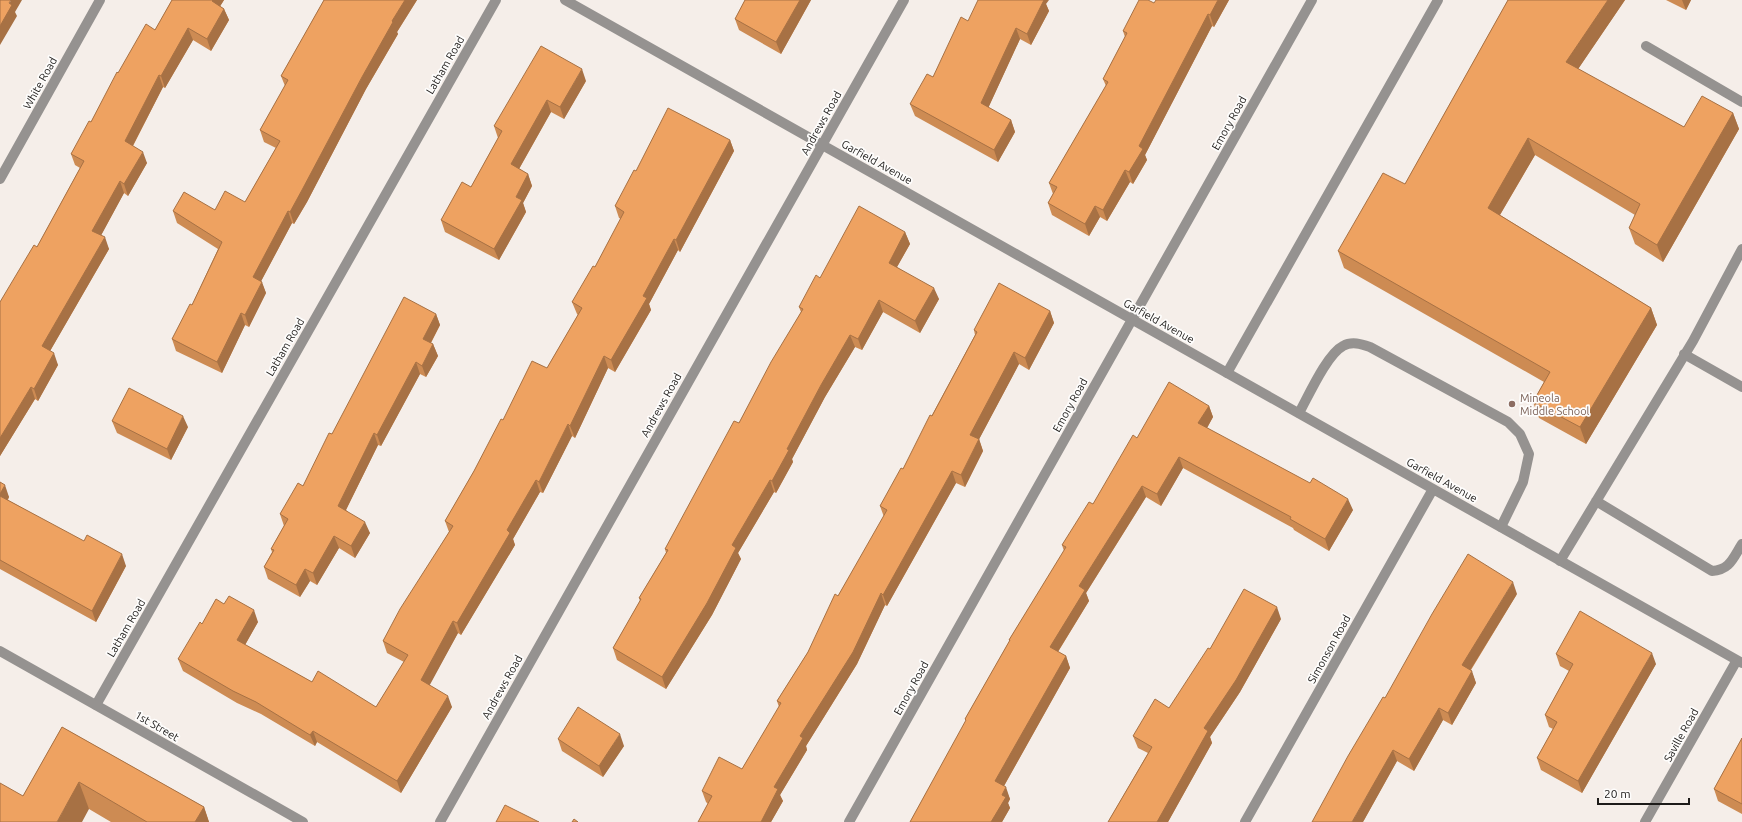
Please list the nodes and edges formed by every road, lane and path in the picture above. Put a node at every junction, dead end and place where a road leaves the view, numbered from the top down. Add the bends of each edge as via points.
1 (100, 0) edge
2 (496, 0) edge
3 (565, 0) edge
4 (904, 0) edge
5 (1312, 0) edge
6 (1438, 0) edge
7 (1646, 46) dead end
8 (1742, 102) edge
9 (822, 145) junction
10 (0, 179) edge
11 (1742, 249) edge
12 (1133, 320) junction
13 (1684, 354) junction
14 (1227, 373) junction
15 (1742, 387) edge
16 (1299, 413) junction
17 (1433, 489) junction
18 (1596, 501) junction
19 (1500, 527) junction
20 (1742, 544) edge
21 (1560, 561) junction
22 (0, 651) edge
23 (1739, 661) edge
24 (96, 705) junction
25 (296, 820) edge
26 (440, 822) edge
27 (849, 822) edge
28 (1246, 822) edge
29 (1646, 822) edge

1 - 10 street, White Road
2 - 24 street, Latham Road
3 - 9 street, Garfield Avenue
4 - 9 street, Andrews Road
5 - 12 street, Emory Road
6 - 14 street
7 - 8 street
9 - 12 street, Garfield Avenue
9 - 26 street, Andrews Road
11 - 13 street
12 - 14 street, Garfield Avenue
12 - 27 street, Emory Road
13 - 15 street
13 - 18 street
14 - 16 street, Garfield Avenue
16 - 17 street, Garfield Avenue
16 - 19 street via 1332,354 1343,346 1356,343 1370,347 1508,422 1520,434 1529,454 1523,482
17 - 19 street, Garfield Avenue
17 - 28 street, Simonson Road
18 - 20 street via 1712,571 1721,570 1730,564
18 - 21 street
19 - 21 street, Garfield Avenue
21 - 23 street, Garfield Avenue
22 - 24 street, 1st Street
23 - 29 street, Saville Road
24 - 25 street, 1st Street

